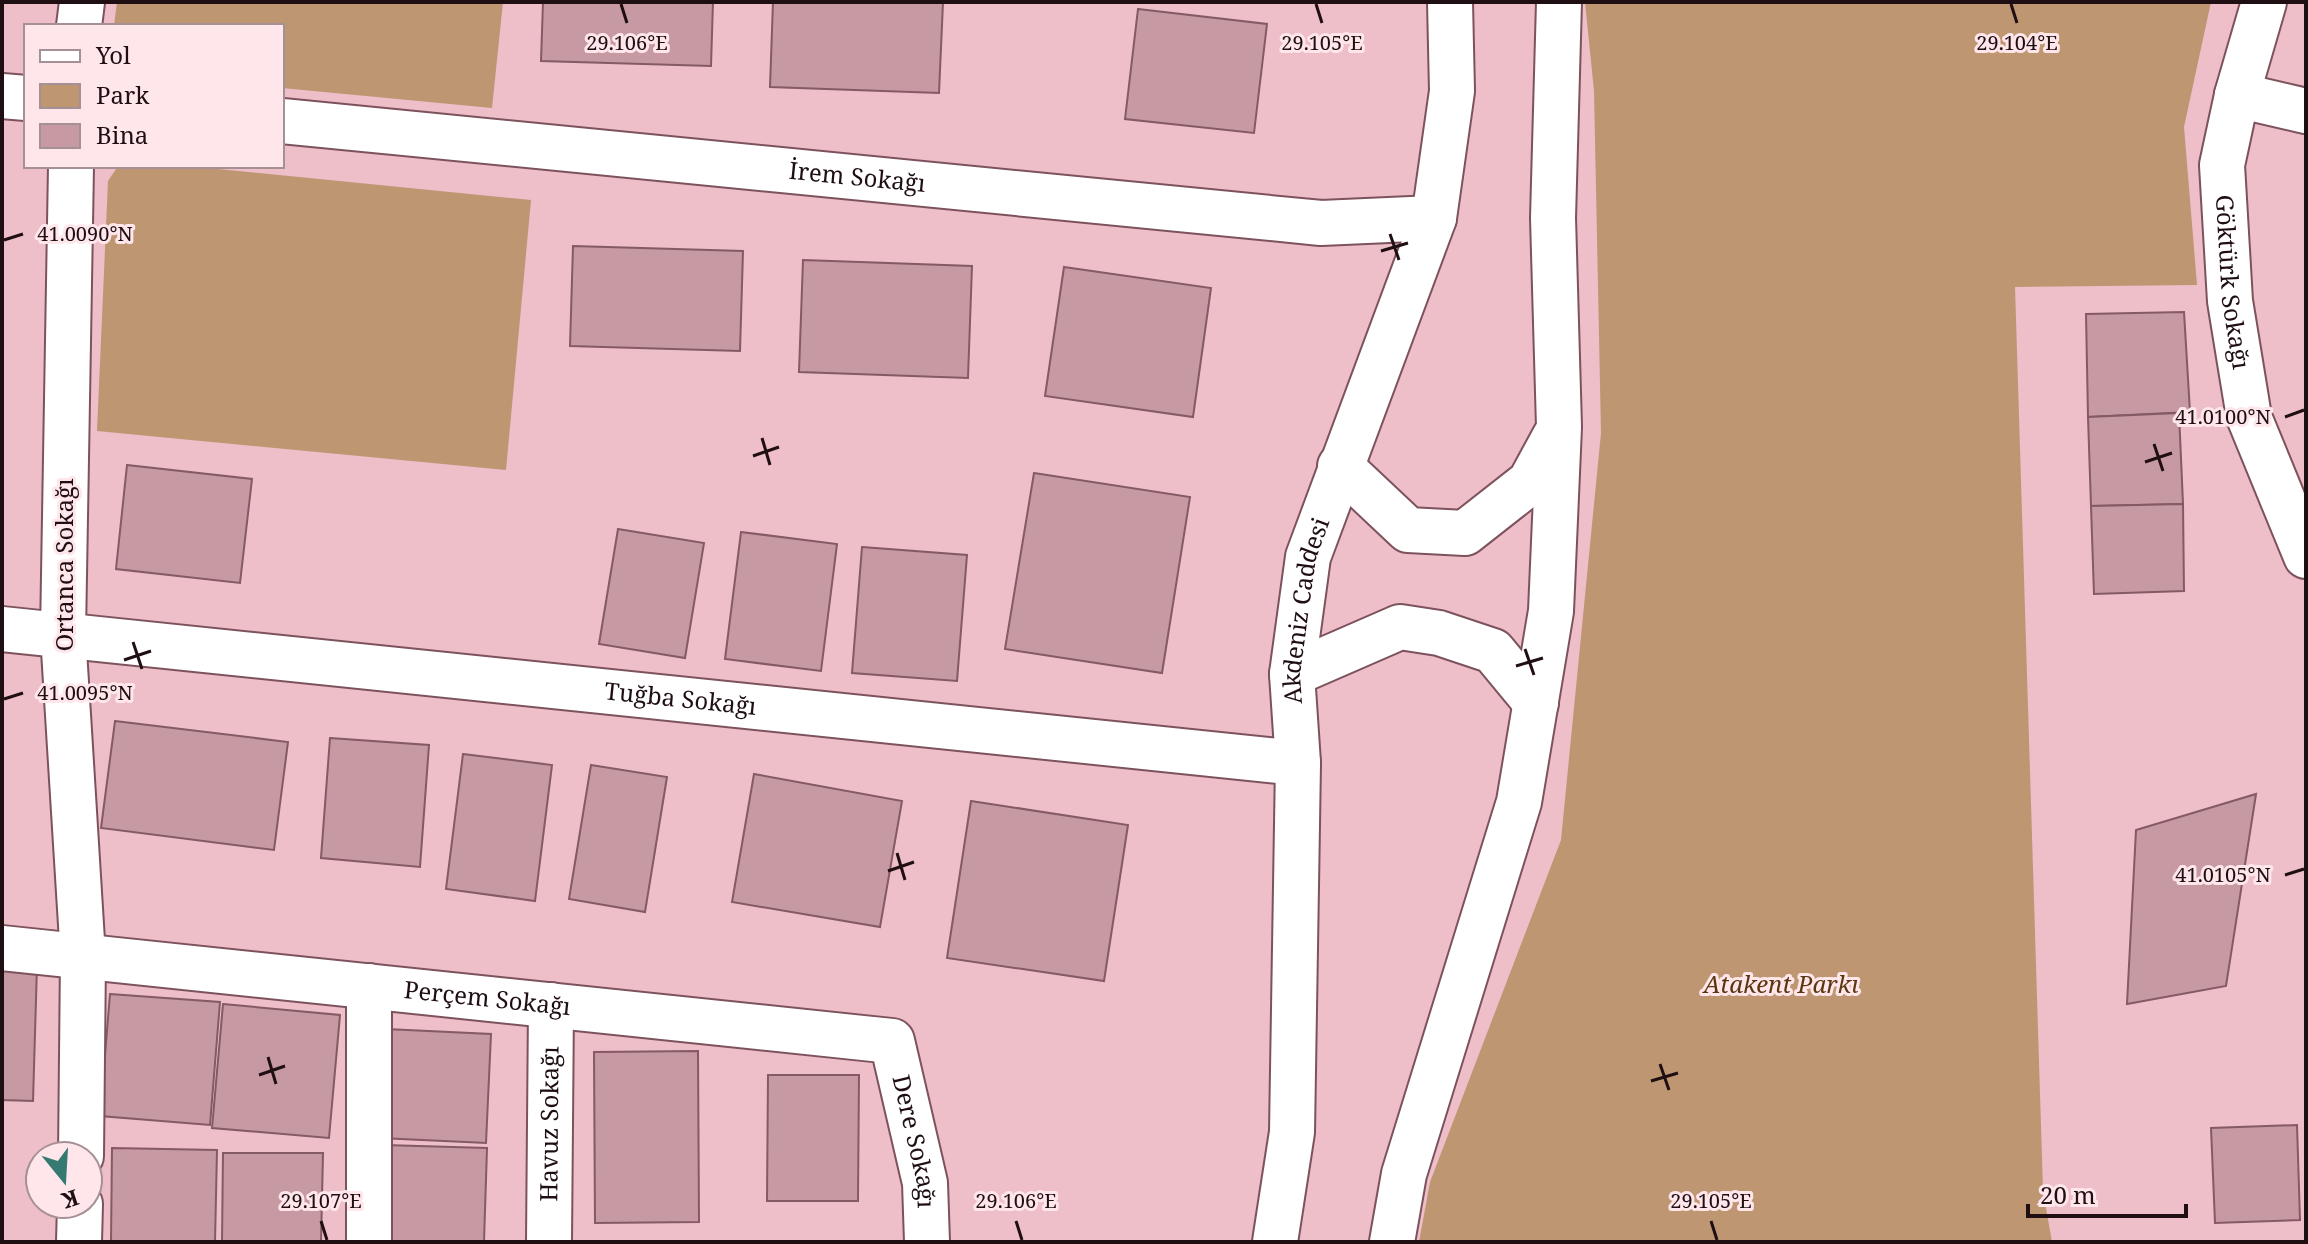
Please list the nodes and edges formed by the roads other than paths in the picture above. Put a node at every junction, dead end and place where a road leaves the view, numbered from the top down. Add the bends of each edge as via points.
1 (82, 2) edge
2 (1450, 2) edge
3 (1559, 2) edge
4 (2264, 2) edge
5 (79, 24) edge
6 (2237, 95) junction
7 (2, 96) edge
8 (24, 98) edge
9 (2306, 111) edge
10 (284, 121) edge
11 (71, 168) edge
12 (1434, 218) junction
13 (1559, 427) junction
14 (1340, 466) junction
15 (2301, 539) edge
16 (2, 629) edge
17 (63, 634) junction
18 (1292, 674) junction
19 (1536, 703) junction
20 (1298, 763) junction
21 (2, 948) edge
22 (83, 957) junction
23 (369, 986) junction
24 (551, 1005) junction
25 (892, 1041) joint
26 (81, 1140) edge
27 (80, 1220) edge
28 (79, 1242) edge
29 (369, 1242) edge
30 (549, 1242) edge
31 (927, 1242) edge
32 (1275, 1242) edge
33 (1392, 1242) edge

1 - 5 street
2 - 12 street, Akdeniz Caddesi via 1452,91
3 - 13 street via 1553,218
4 - 6 street, Göktürk Sokağı
6 - 9 street
6 - 15 street, Göktürk Sokağı via 2222,165 2230,301 2249,417
7 - 8 street
10 - 12 street, İrem Sokağı via 1321,223
11 - 17 street, Ortanca Sokağı
12 - 14 street, Akdeniz Caddesi
13 - 14 street via 1530,482 1465,533 1408,530
13 - 19 street via 1551,611
14 - 18 street, Akdeniz Caddesi via 1308,557
16 - 17 street, Tuğba Sokağı
17 - 20 street, Tuğba Sokağı
17 - 22 street, Ortanca Sokağı
18 - 19 street via 1400,627 1493,651
18 - 20 street, Akdeniz Caddesi
19 - 33 street via 1519,802 1404,1174
20 - 32 street, Akdeniz Caddesi via 1292,1132
21 - 22 street, Perçem Sokağı
22 - 23 street, Perçem Sokağı
22 - 26 street, Ortanca Sokağı
23 - 24 street, Perçem Sokağı
23 - 29 street
24 - 25 street, Perçem Sokağı
24 - 30 street, Havuz Sokağı
25 - 31 street, Dere Sokağı via 925,1183
27 - 28 street

